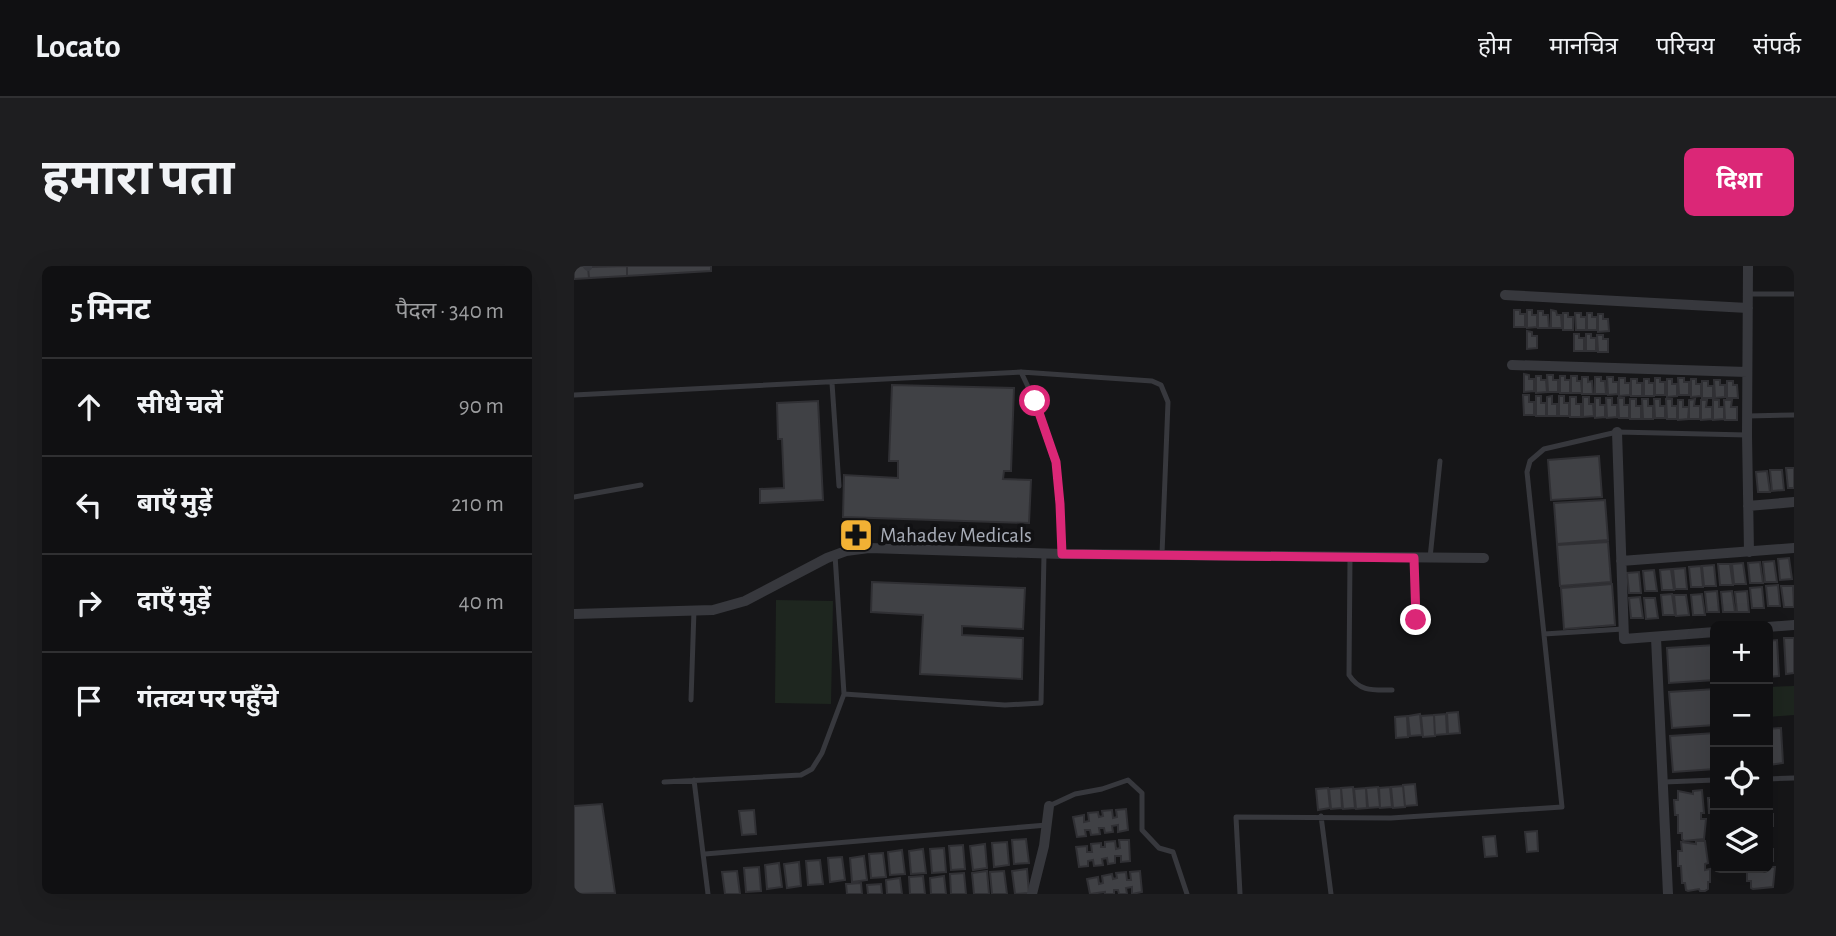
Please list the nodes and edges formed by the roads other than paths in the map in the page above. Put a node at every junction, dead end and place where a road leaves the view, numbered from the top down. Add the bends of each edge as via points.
1 (1748, 266) edge
2 (1748, 294) junction
3 (1794, 294) edge
4 (1505, 295) dead end
5 (1748, 308) junction
6 (1512, 365) dead end
7 (1021, 372) junction
8 (1747, 372) junction
9 (832, 383) junction
10 (574, 395) edge
11 (1794, 415) edge
12 (1747, 416) junction
13 (1617, 432) junction
14 (1747, 435) junction
15 (1440, 461) dead end
16 (642, 485) dead end
17 (839, 486) dead end
18 (574, 497) edge
19 (1794, 502) edge
20 (1748, 506) junction
21 (1794, 548) edge
22 (1749, 552) junction
23 (1044, 554) junction
24 (1062, 554) junction
25 (835, 555) junction
26 (1161, 556) junction
27 (1350, 558) junction
28 (1414, 558) junction
29 (1430, 558) junction
30 (1484, 558) dead end
31 (1621, 561) junction
32 (694, 610) junction
33 (574, 614) edge
34 (1416, 620) dead end
35 (1794, 625) edge
36 (1773, 627) edge
37 (1623, 628) junction
38 (1710, 633) edge
39 (1544, 634) junction
40 (1656, 638) junction
41 (1392, 690) dead end
42 (844, 694) junction
43 (691, 700) dead end
44 (1794, 778) edge
45 (1773, 779) edge
46 (694, 780) junction
47 (1710, 780) edge
48 (664, 782) dead end
49 (1664, 782) junction
50 (1049, 806) joint
51 (1321, 816) junction
52 (1048, 825) junction
53 (705, 854) junction
54 (708, 894) edge
55 (1032, 894) edge
56 (1187, 894) edge
57 (1240, 894) edge
58 (1331, 894) edge
59 (1668, 894) edge

1 - 2 street
2 - 3 lane
2 - 5 street
4 - 5 street
5 - 8 street
6 - 8 street
7 - 9 lane
7 - 24 lane via 1056,462
7 - 26 lane via 1161,385 1168,402
8 - 12 street
9 - 10 lane
9 - 17 lane
11 - 12 lane
12 - 14 street
13 - 14 lane
13 - 31 street
13 - 39 lane via 1544,449 1530,461 1527,472
14 - 20 street
15 - 29 lane
16 - 18 lane
19 - 20 street
20 - 22 street
21 - 22 street
22 - 31 street
23 - 24 street
23 - 25 street via 869,548
23 - 42 lane via 1041,703 1005,705
24 - 26 street
25 - 32 street via 745,601
25 - 42 lane
26 - 27 street
27 - 28 street
27 - 41 lane via 1349,676 1355,685 1370,690
28 - 29 street
28 - 34 lane
29 - 30 street
31 - 37 street
32 - 33 street
32 - 43 lane
35 - 36 street
37 - 39 lane
37 - 40 street via 1625,639
38 - 40 street
39 - 51 lane via 1562,807 1391,818
40 - 49 street
42 - 46 lane via 813,769 801,775
44 - 45 lane
46 - 48 lane
46 - 53 lane
47 - 49 lane
49 - 59 street
50 - 52 street
50 - 56 lane via 1128,780 1142,793 1142,830 1159,848 1173,852
51 - 57 lane via 1236,817
51 - 58 lane
52 - 53 lane
52 - 55 street
53 - 54 lane

